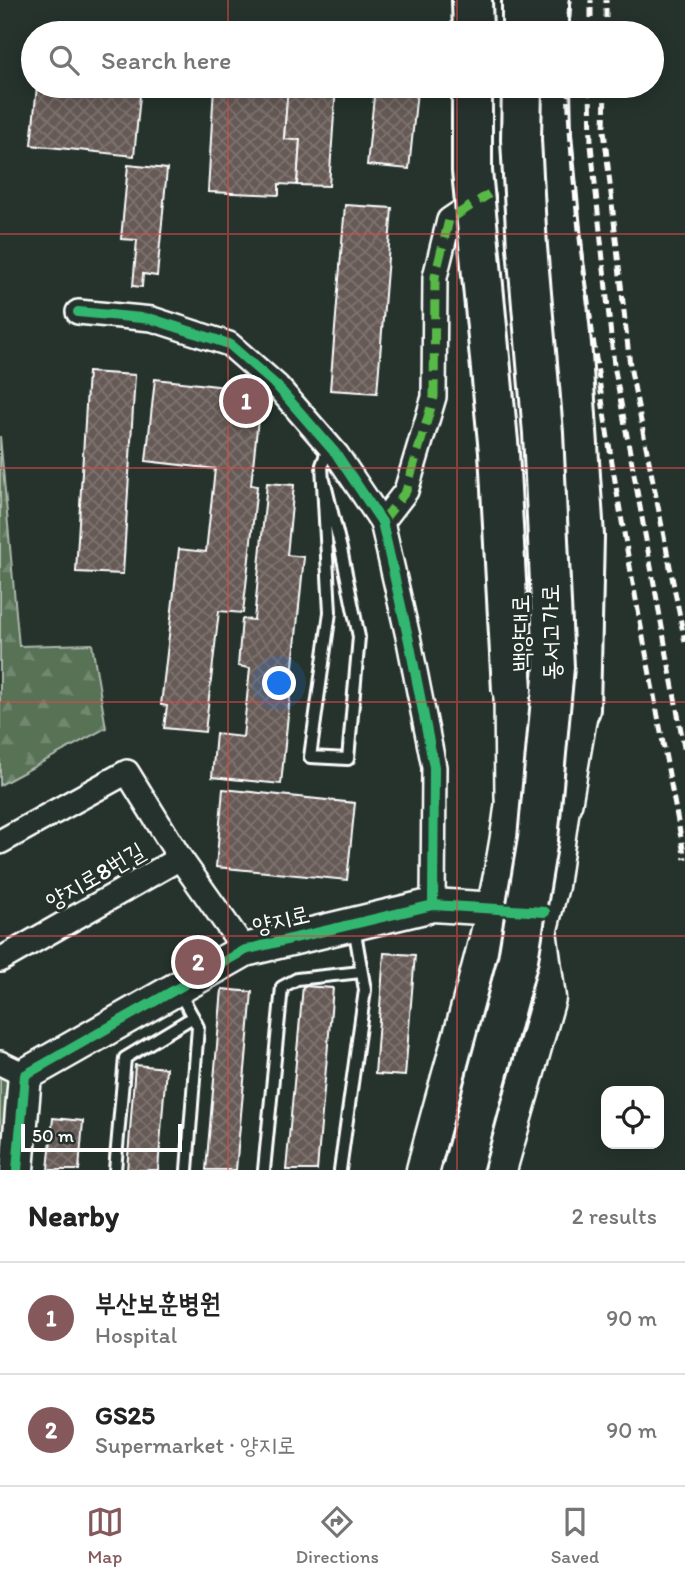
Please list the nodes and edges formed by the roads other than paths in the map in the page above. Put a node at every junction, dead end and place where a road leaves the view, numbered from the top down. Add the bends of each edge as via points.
1 (472, 0) edge
2 (480, 0) edge
3 (497, 0) edge
4 (522, 0) edge
5 (535, 0) edge
6 (549, 0) edge
7 (473, 21) edge
8 (481, 21) edge
9 (498, 21) edge
10 (522, 21) edge
11 (535, 21) edge
12 (550, 21) edge
13 (472, 98) edge
14 (485, 98) edge
15 (498, 98) edge
16 (522, 98) edge
17 (536, 98) edge
18 (550, 98) edge
19 (489, 194) junction
20 (78, 312) dead end
21 (329, 446) junction
22 (324, 480) junction
23 (382, 522) junction
24 (512, 690) joint
25 (580, 709) joint
26 (513, 798) junction
27 (564, 802) junction
28 (0, 842) edge
29 (180, 858) junction
30 (433, 905) junction
31 (494, 909) junction
32 (543, 922) junction
33 (354, 924) junction
34 (245, 950) junction
35 (0, 960) edge
36 (361, 972) junction
37 (177, 988) junction
38 (193, 1017) junction
39 (13, 1069) edge
40 (17, 1170) edge
41 (115, 1170) edge
42 (187, 1170) edge
43 (264, 1170) edge
44 (340, 1170) edge
45 (423, 1170) edge
46 (438, 1170) edge
47 (462, 1170) edge
48 (480, 1170) edge
49 (500, 1170) edge

1 - 7 highway
2 - 8 main road
3 - 9 highway
4 - 10 highway
5 - 11 main road
6 - 12 highway
13 - 24 highway, bridge via 472,171 499,452
14 - 19 main road, 백양대로
15 - 46 highway, 동서고가로 via 500,210 521,460 531,659 512,850 485,988
16 - 47 highway, 동서고가로, bridge via 554,667 538,839 518,960
17 - 27 main road, 백양대로 via 536,163 573,686
18 - 25 highway via 584,536
19 - 23 street via 449,220 435,276 434,397 406,491
19 - 26 main road, 백양대로 via 509,369 521,584 522,692
20 - 21 street via 152,318 229,344 277,386
21 - 22 lane via 322,465
21 - 23 street
22 - 22 lane via 330,612 310,757 348,759 359,637
23 - 30 street via 434,767
24 - 26 main road
25 - 27 main road
26 - 31 main road, 백양대로
27 - 32 main road, 백양대로
28 - 29 street, 양지로8번길 via 127,772
29 - 34 street, 양지로8번길
29 - 35 street, 양지로8번길
30 - 31 main road, 양지로
30 - 33 main road, 양지로
31 - 32 main road, 양지로
31 - 45 main road, 백양대로
32 - 48 main road, 백양대로
32 - 49 main road via 549,998
33 - 34 main road, 양지로
33 - 36 lane
34 - 37 main road, 양지로
36 - 43 lane via 297,978 282,987
36 - 44 lane via 365,990
37 - 38 lane
37 - 39 main road, 양지로
38 - 41 lane via 125,1058
38 - 42 lane via 198,1027
39 - 40 main road, 양지로

